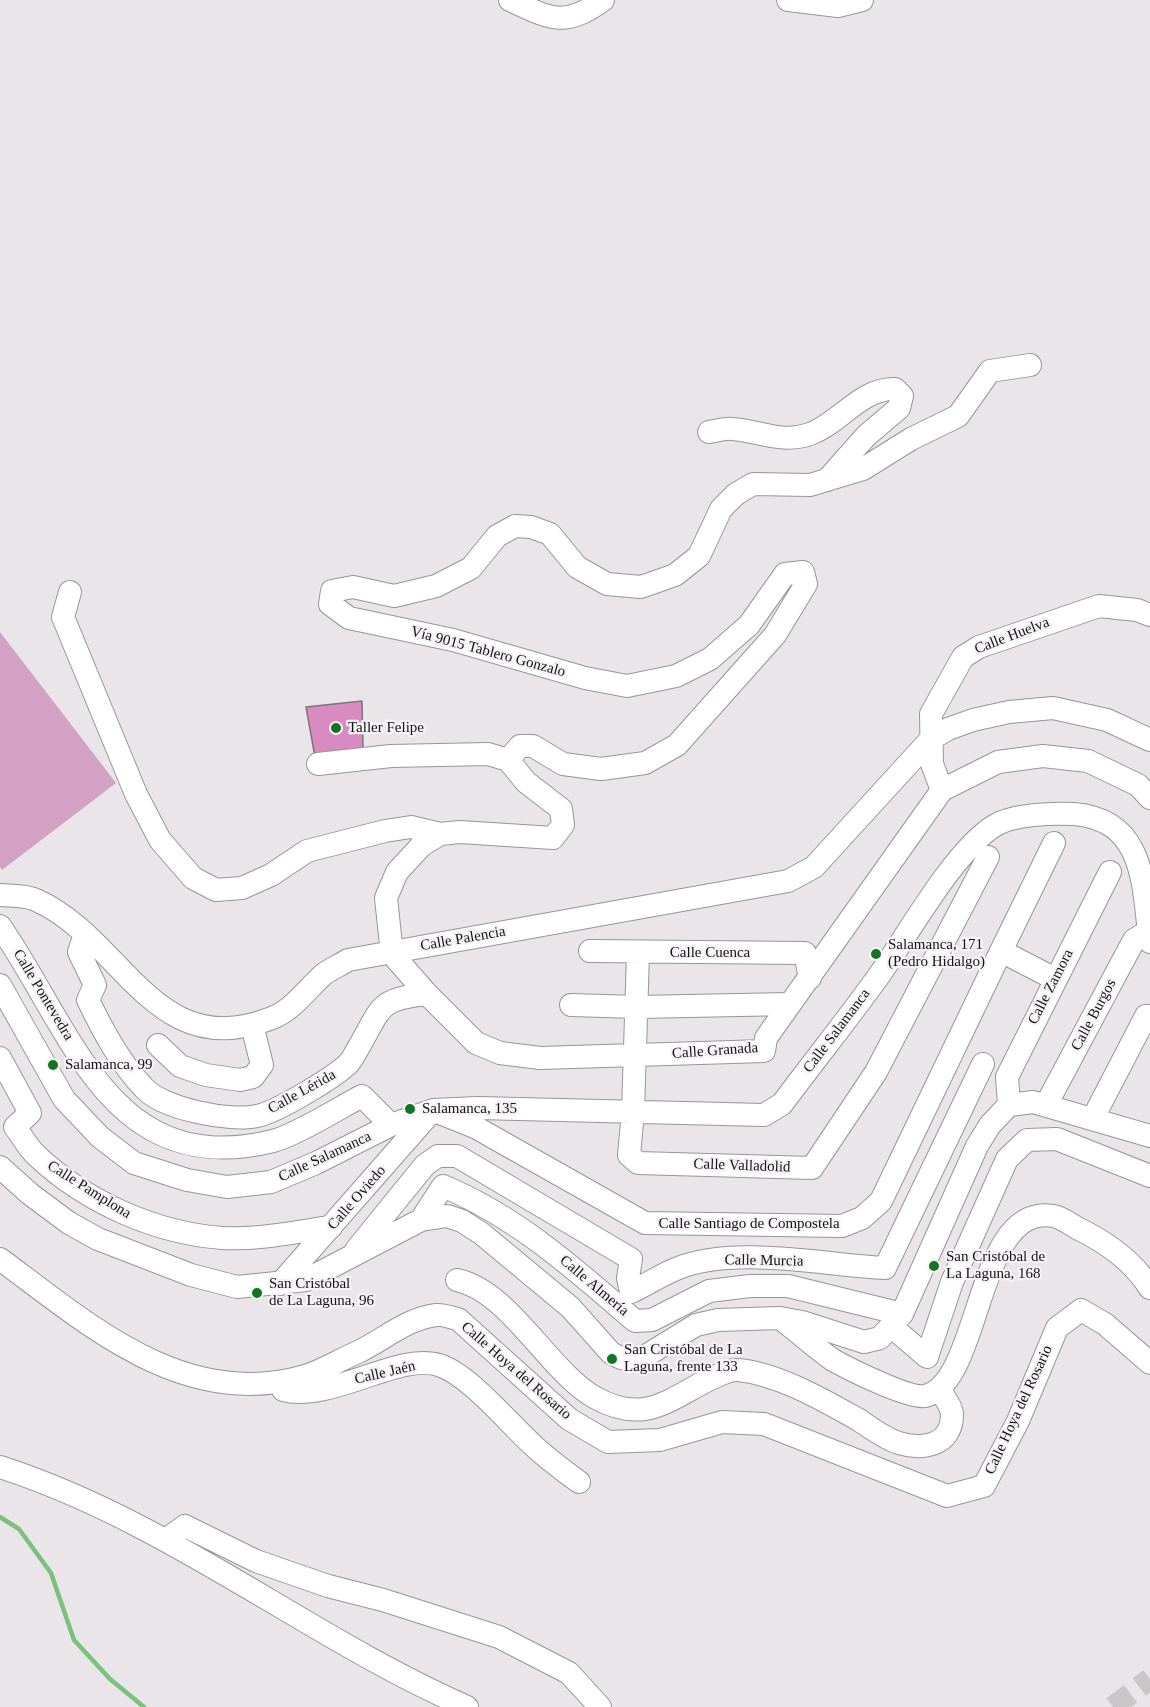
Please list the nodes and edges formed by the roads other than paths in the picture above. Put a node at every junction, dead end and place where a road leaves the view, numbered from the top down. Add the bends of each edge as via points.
1 (510, 0) edge
2 (603, 0) edge
3 (788, 0) edge
4 (862, 0) edge
5 (1030, 365) dead end
6 (709, 432) dead end
7 (826, 482) junction
8 (70, 592) dead end
9 (1150, 615) edge
10 (931, 739) junction
11 (1150, 740) edge
12 (508, 760) junction
13 (318, 764) dead end
14 (942, 790) junction
15 (1150, 798) edge
16 (440, 834) junction
17 (1054, 843) dead end
18 (988, 858) dead end
19 (1110, 872) dead end
20 (0, 895) edge
21 (0, 926) edge
22 (85, 934) junction
23 (1149, 937) edge
24 (590, 951) dead end
25 (1001, 951) junction
26 (638, 953) junction
27 (392, 954) junction
28 (810, 978) junction
29 (1055, 979) junction
30 (0, 985) edge
31 (426, 994) junction
32 (790, 1004) junction
33 (570, 1005) dead end
34 (637, 1008) junction
35 (1150, 1016) edge
36 (252, 1025) junction
37 (158, 1045) dead end
38 (635, 1056) junction
39 (0, 1058) edge
40 (983, 1064) dead end
41 (1008, 1105) junction
42 (1046, 1105) junction
43 (433, 1110) junction
44 (633, 1112) junction
45 (1094, 1118) junction
46 (391, 1125) junction
47 (1150, 1136) edge
48 (0, 1167) edge
49 (1150, 1176) edge
50 (421, 1220) junction
51 (332, 1227) junction
52 (350, 1257) junction
53 (0, 1259) edge
54 (457, 1280) dead end
55 (280, 1284) junction
56 (1150, 1288) edge
57 (780, 1318) junction
58 (897, 1320) junction
59 (1150, 1363) edge
60 (259, 1383) junction
61 (940, 1390) junction
62 (0, 1467) edge
63 (579, 1482) dead end
64 (167, 1539) junction
65 (467, 1707) edge
66 (600, 1707) edge

1 - 2 street via 565,20 583,14
3 - 4 street via 838,6
5 - 7 street, Vía 9015 Tablero Gonzalo via 990,371 958,416 862,469
6 - 7 street via 731,429 790,440 813,433 850,406 886,389 895,389 902,396 899,408 866,436
7 - 12 street, Vía 9015 Tablero Gonzalo via 753,484 721,509 699,555 675,575 641,587 607,584 577,567 550,534 531,526 515,526 497,536 471,568 436,586 394,596 353,586 332,591 330,604 349,618 453,640 585,678 627,686 676,676 710,659 749,625 784,574 803,572 806,584 775,635 677,745 645,763 601,769 563,764 533,746 520,746
8 - 16 street via 63,617 136,794 160,840 192,878 216,890 242,888 271,875 307,851 411,827
9 - 10 street, Calle Huelva via 1100,606 979,647 963,657 931,714
10 - 11 street via 973,720 1053,708 1107,720
10 - 14 street via 932,764
10 - 27 street, Calle Palencia via 814,867 788,881
12 - 13 street via 488,754 391,756
12 - 16 street via 526,782 561,809 563,825 553,838
14 - 15 street, Calle Granada via 998,762 1043,756 1088,761 1138,785
14 - 28 street, Calle Granada
16 - 27 street via 422,845 396,872 386,898
17 - 25 street, Calle Santiago de Compostela
18 - 44 street, Calle Valladolid via 876,1072 812,1168 638,1163 629,1155
19 - 29 street, Calle Zamora
20 - 22 street, Calle Palencia via 34,899
21 - 46 street, Calle Pontevedra via 90,1073 132,1119 157,1134 226,1149 275,1141 362,1096
22 - 31 street, Calle Lérida via 79,952 95,986 88,1000 109,1041 145,1090 174,1106 226,1117 258,1116 330,1080 350,1062 382,1006 402,996
22 - 36 street, Calle Palencia via 153,1003 182,1020 216,1029
23 - 42 street, Calle Burgos via 1134,940
23 - 44 street, Calle Salamanca via 1141,872 1125,834 1091,816 1046,812 995,825 966,850 877,978 782,1104 764,1115
24 - 26 street, Calle Cuenca
25 - 29 street
25 - 43 street, Calle Santiago de Compostela via 881,1200 862,1218 842,1226 645,1223 475,1126
26 - 28 street, Calle Cuenca via 805,953
26 - 34 street, Calle Valladolid
27 - 31 street, Calle Granada
27 - 36 street, Calle Palencia via 348,960 326,973 276,1017
28 - 32 street, Calle Granada
29 - 41 street, Calle Zamora via 1007,1077
30 - 46 street, Calle Salamanca via 64,1099 100,1137 134,1163 187,1180 227,1187 271,1182
31 - 38 street, Calle Granada via 476,1043 500,1053 540,1058
32 - 34 street
32 - 38 street, Calle Granada via 766,1038 764,1051
33 - 34 street
34 - 38 street, Calle Valladolid
35 - 45 street via 1146,1016
36 - 37 street via 262,1065 253,1077 240,1080 180,1066
38 - 44 street, Calle Valladolid
39 - 51 street, Calle Pamplona via 30,1113 15,1126 35,1154 60,1175 140,1221 222,1238
40 - 52 street, Calle Murcia via 885,1268 787,1259 730,1259 678,1268 632,1292 628,1278 631,1259 457,1156 438,1156 425,1165
41 - 42 street
41 - 58 street via 976,1146
42 - 45 street
43 - 44 street, Calle Salamanca
43 - 46 street, Calle Salamanca
43 - 51 street, Calle Oviedo
45 - 47 street
48 - 55 street via 69,1223 98,1239 191,1275 237,1287
49 - 58 street via 1057,1139 1027,1140 1007,1159 952,1282 927,1358
50 - 52 street
50 - 57 street via 447,1216 482,1234 570,1307 611,1353 621,1358 639,1360 696,1325
50 - 58 street, Calle Almería via 443,1186 468,1196 569,1263 635,1321 652,1320 709,1291 750,1286 788,1286
51 - 55 street, Calle Oviedo
52 - 55 street via 306,1280
53 - 60 street, Calle Hoya del Rosario via 80,1320 170,1370 208,1381
54 - 61 street via 473,1284 494,1301 594,1397 619,1407 649,1410 674,1401 732,1369 754,1371 794,1387 896,1442 922,1448 937,1444 948,1430 952,1413
56 - 61 street via 1103,1240 1054,1216 1032,1216 1015,1227 994,1262 953,1372
57 - 58 street via 864,1342 880,1338
57 - 61 street via 833,1359 890,1388 923,1396
59 - 60 street, Calle Hoya del Rosario via 1105,1324 1081,1310 1057,1328 1018,1421 984,1486 947,1496 764,1424 722,1422 660,1440 608,1442 568,1419 458,1319 437,1314 305,1376
60 - 63 street, Calle Jaén via 290,1392 320,1390 408,1365 436,1364 456,1372 537,1449
62 - 64 street via 53,1484
64 - 65 street via 383,1665
64 - 66 street via 184,1526 256,1561 499,1637 569,1673

